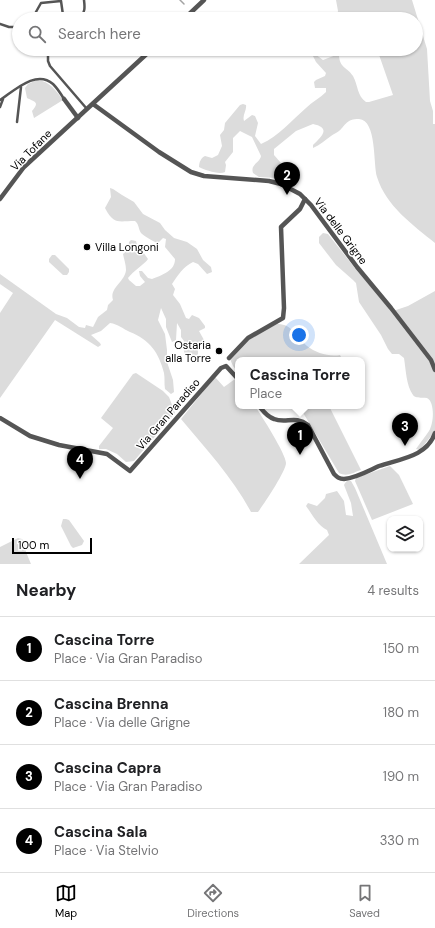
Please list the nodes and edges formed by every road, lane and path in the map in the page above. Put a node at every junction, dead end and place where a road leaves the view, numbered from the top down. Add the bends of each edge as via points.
1 (61, 0) edge
2 (84, 0) edge
3 (204, 0) edge
4 (36, 12) edge
5 (63, 12) edge
6 (84, 12) edge
7 (191, 12) edge
8 (0, 24) edge
9 (12, 27) edge
10 (48, 56) edge
11 (144, 56) edge
12 (21, 87) junction
13 (4, 98) junction
14 (64, 99) joint
15 (0, 100) edge
16 (93, 104) junction
17 (0, 108) edge
18 (87, 110) junction
19 (78, 118) junction
20 (17, 122) dead end
21 (0, 199) edge
22 (305, 199) junction
23 (229, 358) dead end
24 (435, 370) edge
25 (235, 375) edge
26 (262, 409) edge
27 (0, 418) edge
28 (435, 433) edge

1 - 4 lane via 41,3
1 - 5 lane
2 - 6 lane
3 - 7 street
8 - 9 lane
10 - 18 lane via 50,66
11 - 16 street, Via Tofane
12 - 13 lane
12 - 14 lane via 38,78 52,84
12 - 20 lane
13 - 15 lane
13 - 17 lane
14 - 19 street
16 - 18 street, Via Tofane
16 - 22 street, Via delle Grigne via 191,172 204,176 269,181 281,184
18 - 19 street, Via Tofane
19 - 21 street, Via Tofane via 24,166
22 - 23 street via 300,209 281,226 283,318 248,338
22 - 24 street, Via delle Grigne via 431,360
25 - 27 street, Via Gran Paradiso via 229,367 221,368 130,471 107,454 58,445 30,436
26 - 28 street via 275,420 303,421 334,474 343,479 412,456 426,447

